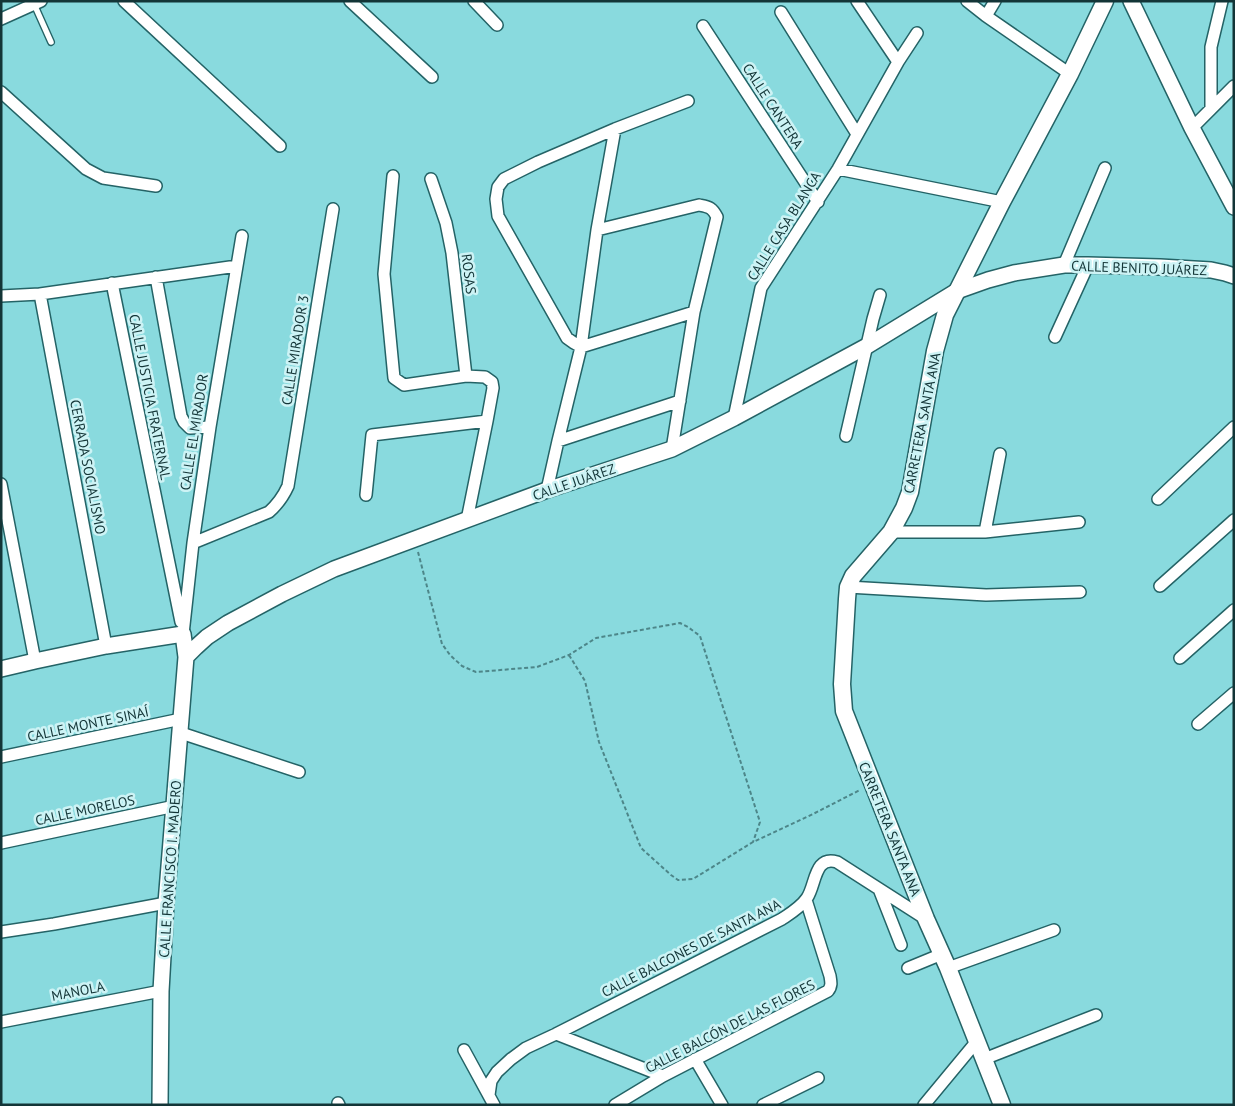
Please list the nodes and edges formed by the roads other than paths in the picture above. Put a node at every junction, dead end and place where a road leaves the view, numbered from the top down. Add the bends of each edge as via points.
1 (124, 1) edge
2 (350, 1) edge
3 (474, 1) edge
4 (857, 1) edge
5 (967, 1) edge
6 (995, 1) edge
7 (1105, 1) edge
8 (1132, 1) edge
9 (1222, 1) edge
10 (38, 3) edge
11 (781, 12) dead end
12 (986, 16) junction
13 (1, 19) edge
14 (497, 25) dead end
15 (703, 26) dead end
16 (917, 33) dead end
17 (51, 42) dead end
18 (898, 62) junction
19 (1070, 74) junction
20 (432, 77) dead end
21 (1234, 86) edge
22 (1, 92) edge
23 (688, 101) dead end
24 (1210, 109) junction
25 (1192, 128) junction
26 (615, 129) junction
27 (857, 134) junction
28 (280, 146) dead end
29 (1105, 168) dead end
30 (838, 169) junction
31 (393, 176) dead end
32 (431, 180) dead end
33 (156, 186) dead end
34 (1229, 187) edge
35 (818, 202) junction
36 (1002, 202) junction
37 (1234, 207) edge
38 (333, 209) dead end
39 (597, 230) junction
40 (242, 236) dead end
41 (1064, 265) junction
42 (1088, 265) junction
43 (237, 266) junction
44 (1234, 276) edge
45 (156, 277) junction
46 (112, 284) junction
47 (957, 291) junction
48 (40, 294) junction
49 (880, 295) dead end
50 (1, 296) edge
51 (694, 312) junction
52 (1055, 337) dead end
53 (867, 346) junction
54 (581, 347) junction
55 (466, 376) junction
56 (680, 401) junction
57 (734, 418) junction
58 (487, 421) junction
59 (210, 427) junction
60 (1234, 427) edge
61 (846, 436) dead end
62 (558, 441) junction
63 (672, 449) junction
64 (1000, 454) dead end
65 (1, 484) edge
66 (548, 490) junction
67 (366, 495) dead end
68 (1158, 499) dead end
69 (466, 520) junction
70 (1234, 520) edge
71 (1079, 522) dead end
72 (891, 532) junction
73 (985, 532) junction
74 (193, 543) junction
75 (1160, 586) dead end
76 (848, 587) junction
77 (1080, 592) dead end
78 (1234, 610) edge
79 (183, 634) junction
80 (106, 646) junction
81 (186, 657) junction
82 (1180, 658) dead end
83 (35, 661) junction
84 (1, 669) edge
85 (1234, 693) edge
86 (1198, 724) dead end
87 (181, 726) junction
88 (1, 757) edge
89 (299, 772) dead end
90 (175, 806) junction
91 (1, 843) edge
92 (879, 889) junction
93 (806, 900) junction
94 (166, 903) junction
95 (926, 919) junction
96 (1054, 930) dead end
97 (1, 932) edge
98 (901, 945) dead end
99 (945, 961) junction
100 (908, 968) dead end
101 (161, 990) junction
102 (1096, 1016) dead end
103 (1, 1022) edge
104 (556, 1034) junction
105 (977, 1041) junction
106 (464, 1050) dead end
107 (984, 1058) junction
108 (695, 1059) junction
109 (663, 1076) junction
110 (818, 1078) dead end
111 (492, 1100) edge
112 (160, 1105) edge
113 (615, 1105) edge
114 (722, 1105) edge
115 (763, 1105) edge
116 (924, 1105) edge
117 (1002, 1105) edge

1 - 28 street
2 - 20 street
3 - 14 street
4 - 18 street
5 - 12 street
6 - 12 street
7 - 19 main road, CARRETERA SANTA ANA
8 - 25 street
9 - 24 street via 1211,47
10 - 13 street
10 - 17 lane
11 - 27 street
12 - 19 street
15 - 35 street, CALLE CANTERA
16 - 18 street, CALLE CASA BLANCA
18 - 27 street, CALLE CASA BLANCA
19 - 36 main road, CARRETERA SANTA ANA
21 - 24 street
22 - 33 street via 86,169 103,178
23 - 26 street
24 - 25 street
25 - 34 street
26 - 39 street
26 - 54 street via 504,179 498,187 496,199 498,216 567,338
27 - 30 street, CALLE CASA BLANCA
29 - 41 street
30 - 35 street, CALLE CASA BLANCA
30 - 36 street
31 - 55 street via 384,274 394,378 404,385
32 - 55 street, ROSAS via 452,252
34 - 37 street
35 - 57 street, CALLE CASA BLANCA via 761,288
36 - 47 main road, CARRETERA SANTA ANA
38 - 74 street, CALLE MIRADOR 3 via 284,496 269,512
39 - 51 street via 699,205 714,210 717,217
39 - 54 street
40 - 43 street, CALLE EL MIRADOR
41 - 42 street, CALLE BENITO JUÁREZ
41 - 47 street, CALLE BENITO JUÁREZ via 1014,273
42 - 44 street, CALLE BENITO JUÁREZ via 1211,270
42 - 52 street
43 - 45 street
43 - 59 street, CALLE EL MIRADOR
45 - 46 street
45 - 59 street via 181,416 190,428
46 - 48 street
46 - 79 street, CALLE JUSTICIA FRATERNAL
47 - 53 street, CALLE JUÁREZ
47 - 72 main road, CARRETERA SANTA ANA via 935,352 910,492
48 - 50 street
48 - 80 street, CERRADA SOCIALISMO
49 - 53 street
51 - 54 street
51 - 56 street
53 - 57 street, CALLE JUÁREZ
53 - 61 street
54 - 62 street
55 - 58 street via 486,377 492,382
56 - 62 street
56 - 63 street
57 - 63 street, CALLE JUÁREZ
58 - 67 street via 372,435
58 - 69 street
59 - 74 street, CALLE EL MIRADOR
60 - 68 street
62 - 66 street
63 - 66 street, CALLE JUÁREZ
64 - 73 street
65 - 83 street
66 - 69 street, CALLE JUÁREZ
69 - 81 street, CALLE JUÁREZ via 334,569 282,594 228,623
70 - 75 street
71 - 73 street
72 - 73 street
72 - 76 main road, CARRETERA SANTA ANA via 853,576
74 - 79 street, CALLE EL MIRADOR
76 - 77 street via 986,595
76 - 95 main road, CARRETERA SANTA ANA via 842,675 844,711
78 - 82 street
79 - 80 street
79 - 81 street, CALLE FRANCISCO I. MADERO
80 - 83 street
81 - 87 street, CALLE FRANCISCO I. MADERO
83 - 84 street
85 - 86 street
87 - 88 street, CALLE MONTE SINAÍ
87 - 89 street
87 - 90 street, CALLE FRANCISCO I. MADERO
90 - 91 street, CALLE MORELOS
90 - 94 street, CALLE FRANCISCO I. MADERO
92 - 93 street via 837,862 828,861 818,868
92 - 95 street
92 - 98 street
93 - 104 street, CALLE BALCONES DE SANTA ANA via 782,918
93 - 108 street, CALLE BALCÓN DE LAS FLORES via 831,988 825,994
94 - 97 street
94 - 101 street, CALLE FRANCISCO I. MADERO
95 - 99 main road, CARRETERA SANTA ANA
96 - 99 street
99 - 100 street
99 - 105 main road, CARRETERA SANTA ANA
101 - 103 street, MANOLA
101 - 112 street, CALLE FRANCISCO I. MADERO
102 - 107 street
104 - 109 street
104 - 111 street, CALLE BALCONES DE SANTA ANA via 526,1048 497,1072 491,1081
105 - 107 main road, CARRETERA SANTA ANA
105 - 116 street
106 - 111 street
107 - 117 main road, CARRETERA SANTA ANA
108 - 109 street, CALLE BALCÓN DE LAS FLORES
108 - 114 street
109 - 113 street, CALLE BALCÓN DE LAS FLORES
110 - 115 street

